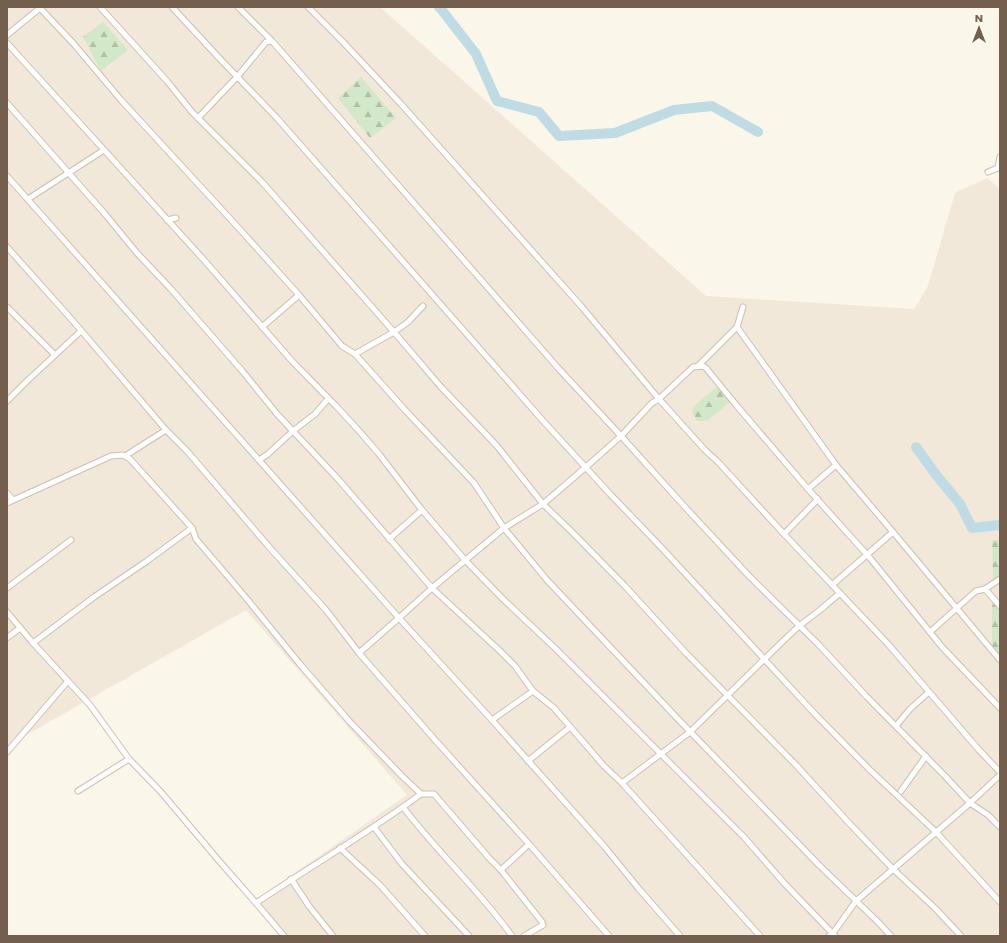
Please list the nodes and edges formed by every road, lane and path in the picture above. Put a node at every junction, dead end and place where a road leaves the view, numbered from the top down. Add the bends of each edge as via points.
1 (100, 7) edge
2 (172, 7) edge
3 (238, 7) edge
4 (308, 7) edge
5 (39, 8) edge
6 (7, 35) edge
7 (272, 41) junction
8 (7, 43) edge
9 (237, 77) junction
10 (7, 103) edge
11 (198, 118) junction
12 (104, 150) junction
13 (1000, 157) edge
14 (999, 168) edge
15 (988, 172) dead end
16 (69, 173) junction
17 (7, 176) edge
18 (28, 199) junction
19 (176, 218) dead end
20 (167, 220) junction
21 (7, 247) edge
22 (299, 295) junction
23 (423, 306) dead end
24 (7, 307) edge
25 (743, 308) dead end
26 (262, 327) junction
27 (737, 327) junction
28 (81, 331) junction
29 (394, 332) junction
30 (355, 354) junction
31 (55, 355) junction
32 (698, 366) junction
33 (8, 399) edge
34 (328, 399) junction
35 (659, 399) junction
36 (166, 430) junction
37 (293, 431) junction
38 (621, 436) junction
39 (125, 456) junction
40 (259, 460) junction
41 (836, 465) junction
42 (586, 467) junction
43 (808, 489) junction
44 (7, 493) edge
45 (13, 500) junction
46 (818, 500) junction
47 (7, 503) edge
48 (543, 504) junction
49 (422, 510) junction
50 (192, 528) junction
51 (504, 528) junction
52 (893, 532) junction
53 (784, 534) junction
54 (389, 539) junction
55 (71, 540) dead end
56 (867, 554) junction
57 (465, 560) junction
58 (1000, 579) edge
59 (832, 585) junction
60 (7, 588) edge
61 (432, 588) junction
62 (985, 589) junction
63 (840, 593) junction
64 (1000, 606) edge
65 (957, 608) junction
66 (7, 612) edge
67 (399, 618) junction
68 (800, 626) junction
69 (20, 628) junction
70 (930, 632) junction
71 (7, 638) edge
72 (33, 643) junction
73 (359, 653) junction
74 (765, 659) junction
75 (1000, 660) edge
76 (68, 681) junction
77 (533, 691) junction
78 (929, 692) junction
79 (728, 695) junction
80 (1000, 708) edge
81 (492, 720) junction
82 (896, 726) junction
83 (570, 727) junction
84 (690, 732) junction
85 (7, 752) edge
86 (661, 754) junction
87 (926, 756) junction
88 (129, 759) junction
89 (528, 761) junction
90 (1000, 774) edge
91 (622, 783) junction
92 (78, 791) dead end
93 (900, 791) dead end
94 (421, 794) junction
95 (970, 803) junction
96 (403, 807) junction
97 (374, 827) junction
98 (1000, 827) edge
99 (936, 832) junction
100 (529, 844) junction
101 (340, 848) junction
102 (894, 869) junction
103 (501, 870) junction
104 (291, 879) junction
105 (856, 901) junction
106 (1000, 902) edge
107 (256, 903) junction
108 (832, 935) edge
109 (284, 936) edge
110 (333, 936) edge
111 (425, 936) edge
112 (469, 936) edge
113 (512, 936) edge
114 (524, 936) edge
115 (609, 936) edge
116 (680, 936) edge
117 (760, 936) edge
118 (891, 936) edge
119 (961, 936) edge

1 - 11 street
2 - 9 street
3 - 7 street
4 - 35 street via 412,116 581,306
5 - 6 street
5 - 22 street
7 - 9 street via 266,42
7 - 38 street via 559,369
8 - 12 street
9 - 11 street
9 - 42 street via 276,117
10 - 16 street
11 - 29 street via 262,182
12 - 16 street
12 - 20 street
13 - 14 street
14 - 15 street
16 - 18 street
16 - 37 street
17 - 18 street
18 - 40 street
19 - 20 street
20 - 26 street
21 - 28 street
22 - 26 street
22 - 30 street via 342,346
23 - 29 street
24 - 31 street
25 - 27 street
26 - 34 street
27 - 32 street
27 - 41 street
28 - 31 street
28 - 36 street
29 - 30 street
29 - 48 street via 497,446
30 - 51 street via 474,483
31 - 33 street
32 - 35 street
32 - 43 street via 706,368
34 - 37 street via 315,414
34 - 49 street via 379,454
35 - 38 street via 652,403
35 - 53 street
36 - 39 street
36 - 73 street via 326,610
37 - 40 street
37 - 54 street
38 - 42 street
38 - 68 street via 739,565
39 - 45 street via 111,456
39 - 50 street
40 - 67 street
41 - 43 street
41 - 52 street
42 - 48 street
42 - 74 street
43 - 46 street
44 - 45 street
45 - 47 street
46 - 53 street
46 - 56 street
48 - 51 street
48 - 79 street
49 - 54 street
49 - 57 street
50 - 72 street
50 - 94 street via 196,539 299,663
51 - 57 street
51 - 84 street via 547,580
52 - 56 street
52 - 65 street
53 - 59 street
54 - 61 street
55 - 60 street
56 - 59 street
56 - 70 street
57 - 61 street
57 - 86 street
58 - 62 street
59 - 63 street
61 - 67 street
61 - 77 street via 515,666
62 - 64 street
62 - 65 street via 976,591
63 - 68 street
63 - 78 street
65 - 70 street
65 - 75 street
66 - 69 street
67 - 73 street
67 - 81 street
68 - 74 street
68 - 82 street
69 - 71 street
69 - 72 street
70 - 80 street
72 - 76 street
73 - 100 street
74 - 79 street
74 - 99 street via 870,770
76 - 85 street
76 - 88 street via 90,705
77 - 81 street
77 - 83 street via 554,708
78 - 82 street
78 - 90 street
79 - 84 street
79 - 102 street
81 - 89 street
82 - 87 street
83 - 89 street
83 - 91 street
84 - 86 street
84 - 105 street
86 - 91 street
86 - 108 street via 744,837
87 - 93 street
87 - 95 street
88 - 92 street
88 - 107 street via 161,792
89 - 116 street
90 - 95 street
91 - 117 street
94 - 96 street
94 - 103 street via 434,794
95 - 98 street
95 - 99 street
96 - 97 street
96 - 113 street
97 - 101 street
97 - 112 street via 402,864
99 - 102 street
99 - 106 street
100 - 103 street
100 - 115 street
101 - 104 street
101 - 111 street via 380,886
102 - 105 street
102 - 119 street
103 - 114 street via 542,923
104 - 107 street
104 - 110 street
105 - 108 street
105 - 118 street
107 - 109 street

